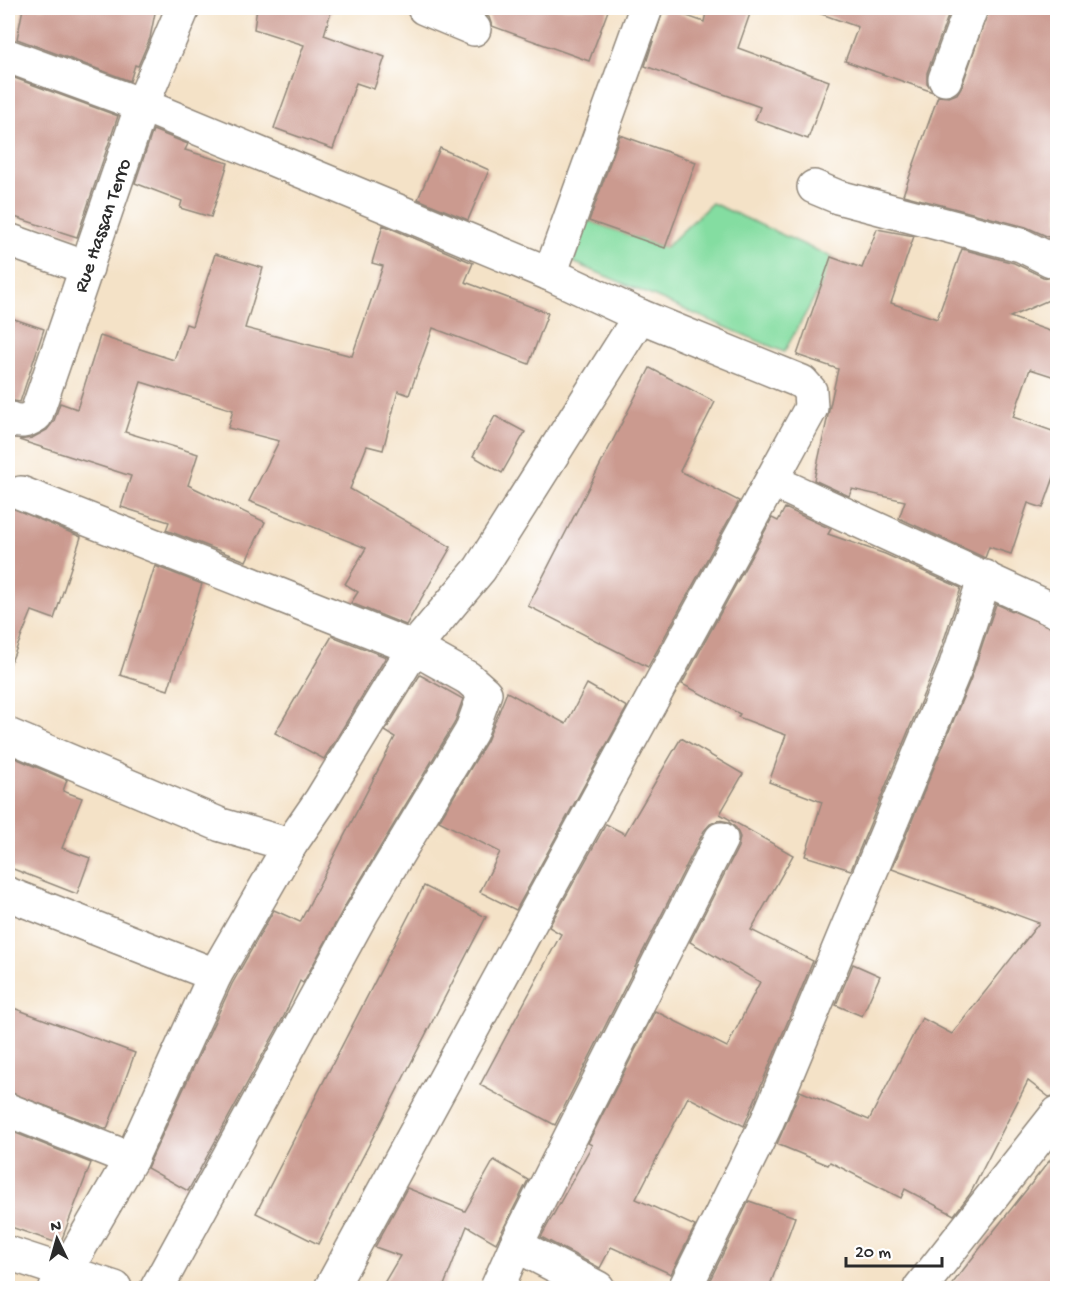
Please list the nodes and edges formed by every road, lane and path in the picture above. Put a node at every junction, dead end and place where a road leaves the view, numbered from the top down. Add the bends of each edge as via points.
1 (183, 8) edge
2 (424, 8) edge
3 (646, 8) edge
4 (970, 8) edge
5 (474, 29) dead end
6 (8, 56) edge
7 (945, 79) dead end
8 (142, 105) junction
9 (814, 187) dead end
10 (8, 240) edge
11 (1058, 260) edge
12 (87, 268) junction
13 (550, 274) junction
14 (640, 316) junction
15 (8, 418) edge
16 (772, 481) junction
17 (21, 493) dead end
18 (985, 577) junction
19 (1058, 612) edge
20 (414, 648) junction
21 (8, 735) edge
22 (722, 839) dead end
23 (290, 845) junction
24 (8, 894) edge
25 (215, 975) junction
26 (8, 1110) edge
27 (1058, 1113) edge
28 (131, 1159) junction
29 (516, 1245) junction
30 (8, 1253) edge
31 (60, 1280) edge
32 (115, 1288) edge
33 (157, 1288) edge
34 (331, 1288) edge
35 (497, 1288) edge
36 (598, 1288) edge
37 (685, 1288) edge
38 (920, 1288) edge

1 - 8 street, Rue Hassan Terro
2 - 5 street
3 - 13 street
4 - 7 street
6 - 8 street
8 - 12 street, Rue Hassan Terro
8 - 13 street
9 - 11 street via 838,197 1021,245
10 - 12 street
12 - 15 street, Rue Hassan Terro via 36,415 28,421
13 - 14 street
14 - 16 street via 802,382 810,391 811,408
14 - 20 street via 480,569
16 - 18 street
16 - 34 street
17 - 20 street
18 - 19 street
18 - 37 street via 954,671 766,1124
20 - 23 street
20 - 33 street via 468,678 485,693 471,732 362,913
21 - 23 street via 221,825
22 - 29 street
23 - 25 street
24 - 25 street
25 - 28 street
26 - 28 street
27 - 38 street
28 - 31 street
29 - 35 street
29 - 36 street
30 - 31 street
31 - 32 street

